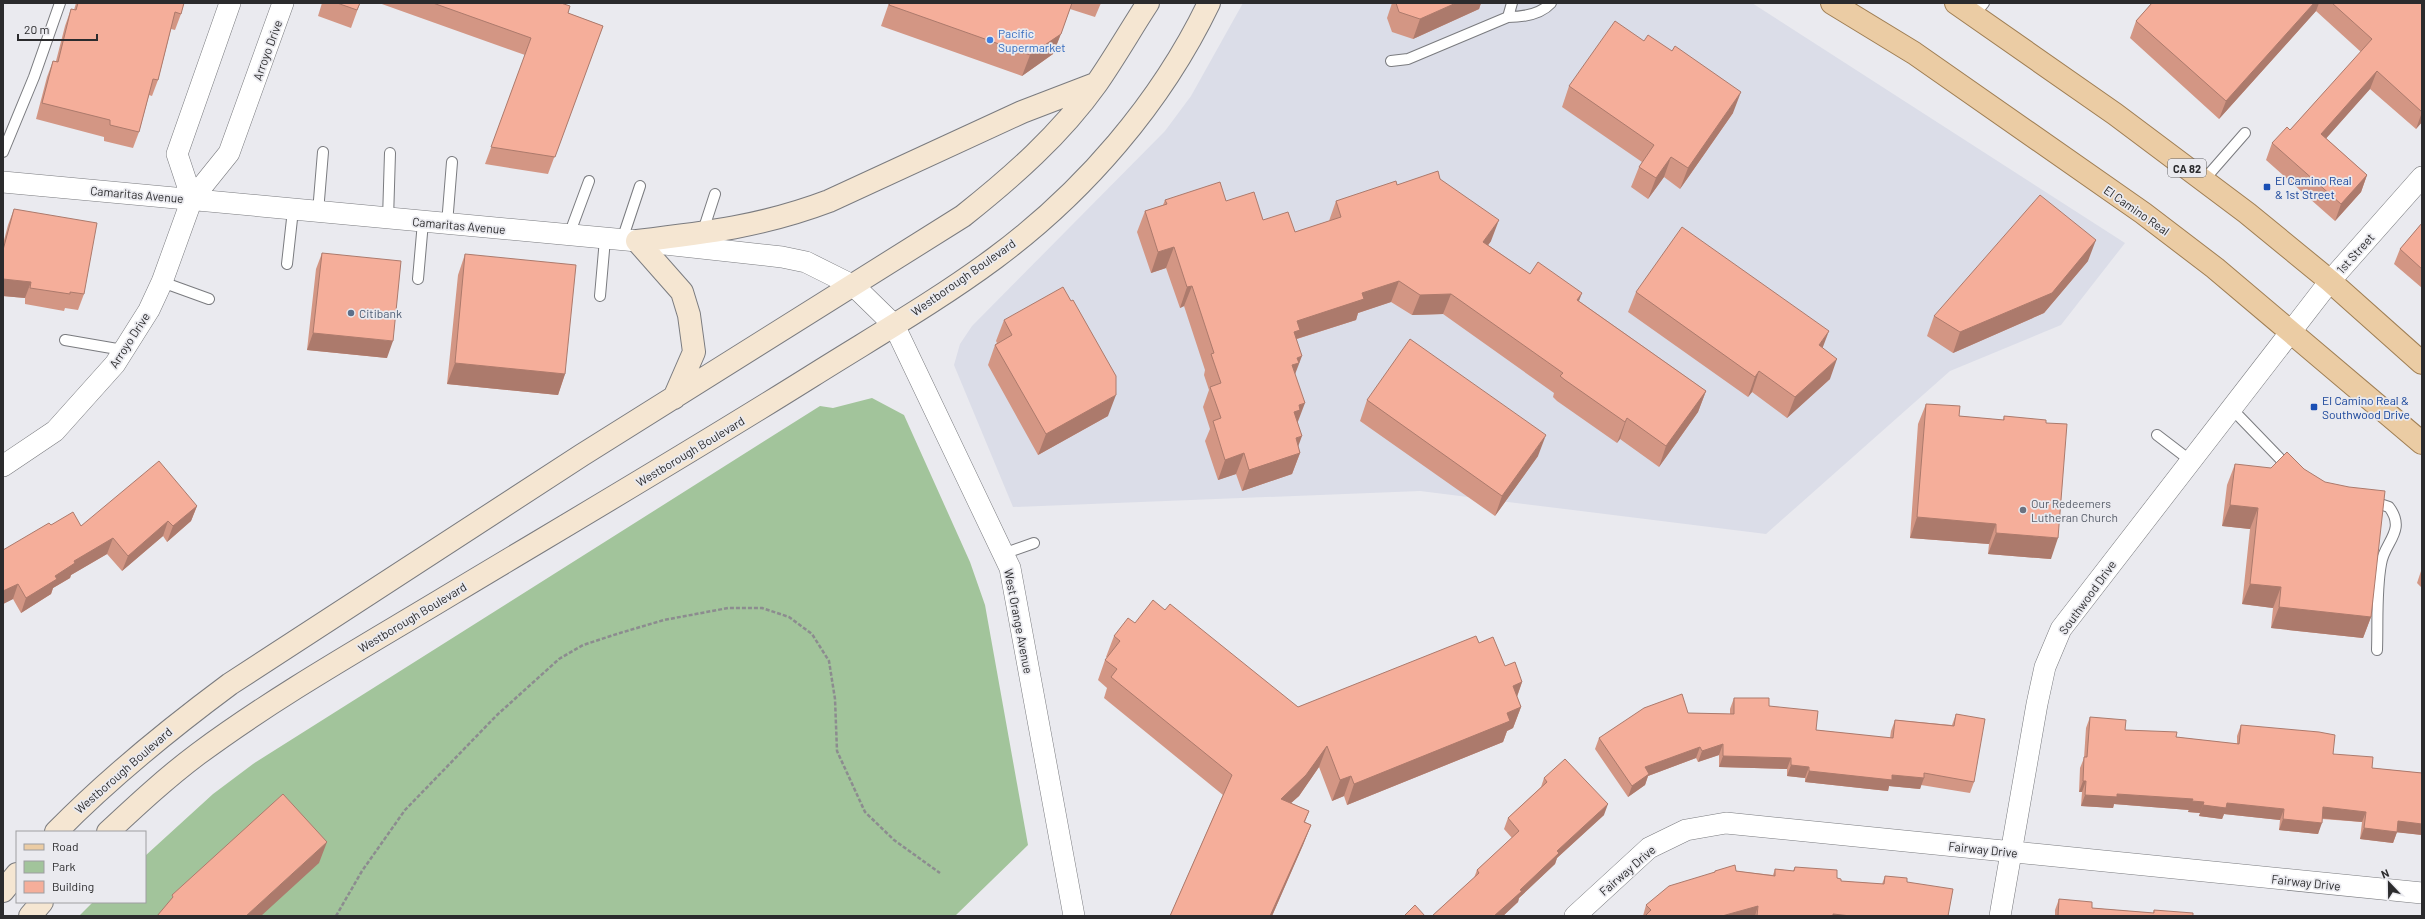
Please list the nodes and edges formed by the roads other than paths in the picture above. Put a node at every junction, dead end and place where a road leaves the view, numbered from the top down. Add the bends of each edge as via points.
1 (60, 3) edge
2 (230, 3) edge
3 (283, 3) edge
4 (1148, 3) edge
5 (1209, 3) edge
6 (1512, 3) edge
7 (1551, 3) edge
8 (1832, 3) edge
9 (1971, 7) edge
10 (1508, 17) junction
11 (1391, 61) dead end
12 (1096, 84) junction
13 (2245, 133) dead end
14 (3, 152) edge
15 (322, 152) dead end
16 (390, 153) dead end
17 (452, 162) dead end
18 (2422, 178) edge
19 (589, 181) dead end
20 (2203, 181) junction
21 (3, 182) edge
22 (640, 186) dead end
23 (716, 194) dead end
24 (192, 200) junction
25 (293, 210) junction
26 (318, 212) junction
27 (388, 219) junction
28 (423, 222) junction
29 (447, 224) junction
30 (702, 234) junction
31 (569, 235) junction
32 (621, 240) junction
33 (287, 264) dead end
34 (418, 279) dead end
35 (2330, 281) junction
36 (162, 282) junction
37 (854, 286) junction
38 (600, 296) dead end
39 (210, 299) dead end
40 (894, 325) junction
41 (2291, 332) junction
42 (65, 340) dead end
43 (123, 350) junction
44 (2422, 363) edge
45 (674, 398) junction
46 (2232, 409) junction
47 (2157, 435) dead end
48 (2422, 443) edge
49 (2191, 461) junction
50 (3, 466) edge
51 (2297, 475) edge
52 (2361, 499) edge
53 (1034, 543) dead end
54 (1003, 554) junction
55 (2376, 650) dead end
56 (57, 831) edge
57 (109, 831) edge
58 (2010, 852) junction
59 (16, 875) edge
60 (3, 891) edge
61 (2422, 893) edge
62 (41, 903) edge
63 (30, 916) edge
64 (1074, 916) edge
65 (1575, 916) edge
66 (2000, 916) edge

1 - 14 lane via 34,77
2 - 24 street via 177,154
3 - 24 street, Arroyo Drive via 230,153
4 - 12 main road, Westborough Boulevard
5 - 40 main road, Westborough Boulevard via 1197,30 1151,99 1122,139 1083,181 1041,221 996,257
6 - 10 lane
7 - 10 lane via 1526,16
8 - 41 main road, El Camino Real via 1914,53 2143,212
9 - 20 main road, CA 82
10 - 11 lane via 1408,59
12 - 30 main road via 1022,112 829,201 761,223
12 - 37 main road, Westborough Boulevard via 1047,143 1007,181 963,216
13 - 20 lane
15 - 26 lane
16 - 27 lane
17 - 29 lane
18 - 35 street, 1st Street
19 - 31 lane
20 - 35 main road, CA 82
21 - 24 street, Camaritas Avenue
22 - 32 lane
23 - 30 lane
24 - 25 street, Camaritas Avenue
24 - 36 street, Arroyo Drive
25 - 26 street, Camaritas Avenue
25 - 33 lane
26 - 27 street, Camaritas Avenue
27 - 28 street, Camaritas Avenue
28 - 29 street, Camaritas Avenue
28 - 34 lane
29 - 31 street, Camaritas Avenue
30 - 32 main road
31 - 32 street, Camaritas Avenue
32 - 37 street, Camaritas Avenue via 782,257 813,265
32 - 38 lane
32 - 45 main road via 682,292 689,315 694,352
35 - 41 street, 1st Street
35 - 44 main road, CA 82
36 - 39 lane
36 - 43 street, Arroyo Drive via 149,310
37 - 40 street, Camaritas Avenue
37 - 45 main road, Westborough Boulevard
40 - 54 street, West Orange Avenue
40 - 57 main road, Westborough Boulevard via 693,450 305,681 197,755
41 - 46 street, Southwood Drive
41 - 48 main road, El Camino Real
42 - 43 lane
43 - 50 street, Arroyo Drive via 115,364 55,431
45 - 56 main road, Westborough Boulevard via 230,684 127,764
46 - 49 street, Southwood Drive
46 - 51 lane
47 - 49 lane
49 - 58 street, Southwood Drive via 2061,629 2045,667
52 - 55 lane via 2389,507 2396,519 2395,533 2381,562
53 - 54 lane
54 - 64 street, West Orange Avenue via 1010,568
58 - 61 street, Fairway Drive
58 - 65 street, Fairway Drive via 1726,823 1686,830 1649,848
58 - 66 street, Southwood Drive
59 - 60 main road
62 - 63 main road

